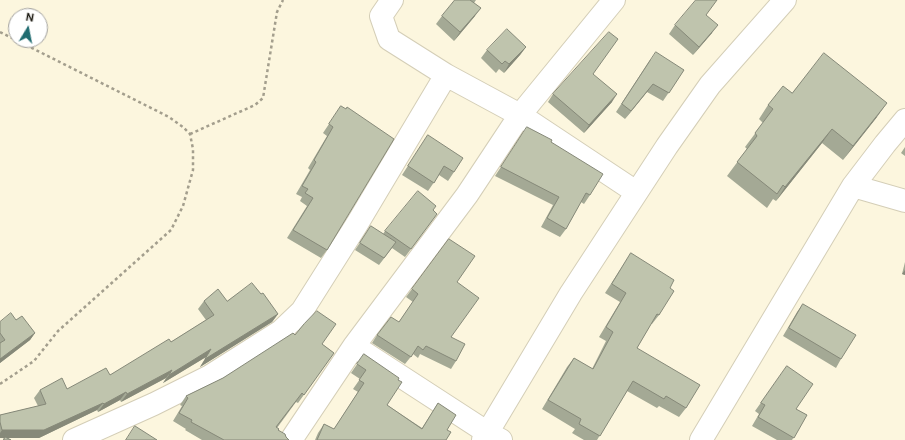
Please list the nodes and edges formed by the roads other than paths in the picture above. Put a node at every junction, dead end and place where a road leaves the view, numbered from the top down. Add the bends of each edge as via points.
1 (392, 0) edge
2 (614, 0) edge
3 (785, 0) edge
4 (446, 75) junction
5 (520, 115) junction
6 (905, 120) edge
7 (853, 186) junction
8 (636, 192) junction
9 (905, 201) edge
10 (354, 346) junction
11 (491, 438) edge
12 (74, 440) edge
13 (290, 440) edge
14 (701, 440) edge

1 - 4 street via 381,16 389,39
2 - 5 street
3 - 8 street via 710,85
4 - 5 street
4 - 12 street via 302,311 281,331 210,376
5 - 8 street
5 - 10 street via 467,195
6 - 7 street
7 - 9 street
7 - 14 street
8 - 11 street via 571,293
10 - 11 street
10 - 13 street

